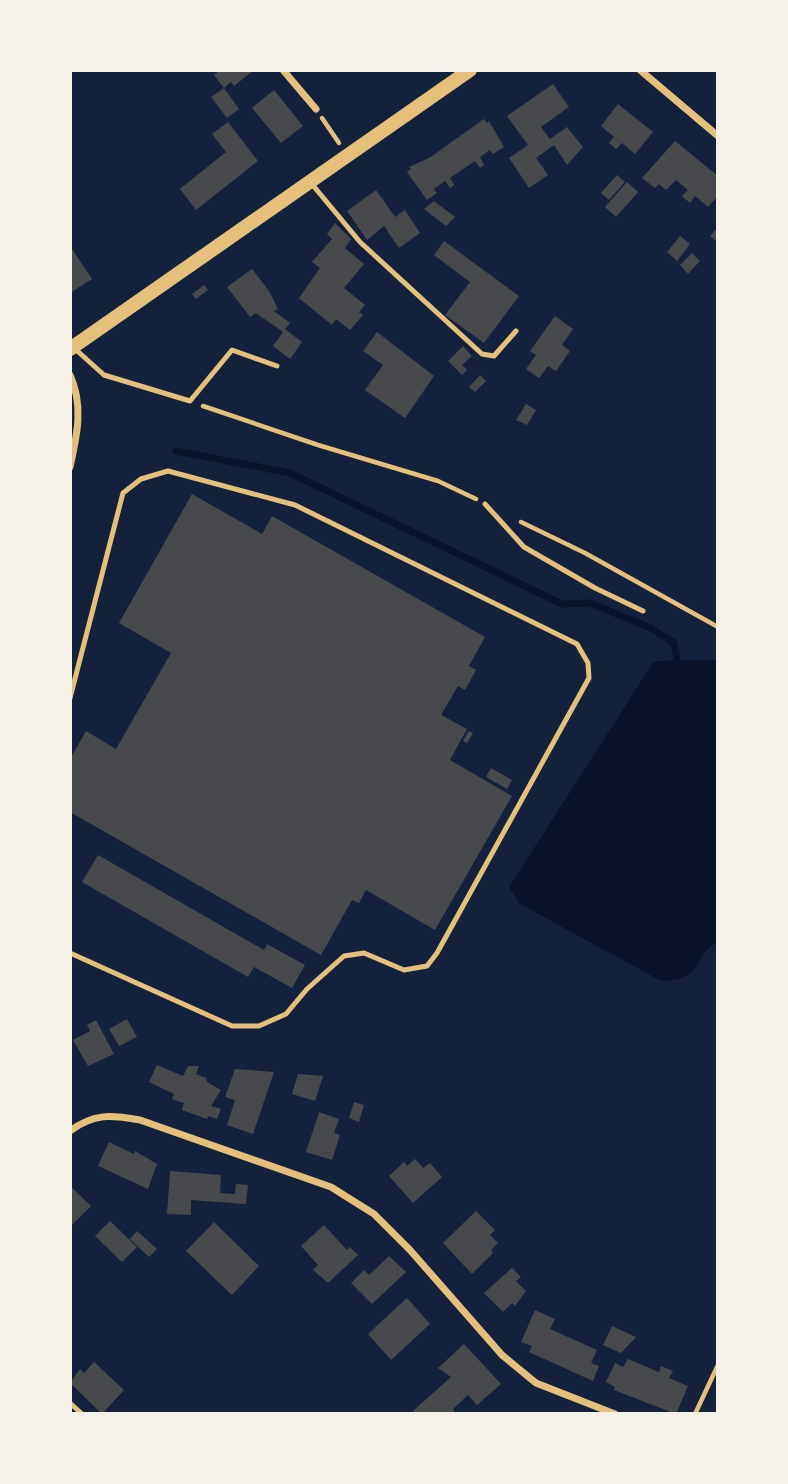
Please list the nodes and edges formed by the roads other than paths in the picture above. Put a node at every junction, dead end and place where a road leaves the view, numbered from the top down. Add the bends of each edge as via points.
1 (284, 70) edge
2 (470, 70) edge
3 (640, 70) edge
4 (316, 109) road end
5 (718, 136) edge
6 (311, 183) junction
7 (516, 331) dead end
8 (71, 348) edge
9 (277, 366) dead end
10 (70, 375) edge
11 (70, 467) edge
12 (485, 504) road end
13 (643, 611) dead end
14 (70, 698) edge
15 (70, 953) edge
16 (70, 1131) edge
17 (70, 1403) edge
18 (82, 1414) edge
19 (615, 1414) edge

1 - 4 street
2 - 6 main road
3 - 5 street
6 - 7 lane via 360,242 482,354 494,356
6 - 8 main road
8 - 9 lane via 104,375 190,401 232,350
10 - 11 street via 79,420
12 - 13 lane via 533,553
14 - 15 lane via 123,493 141,479 168,471 295,505 577,644 589,663 589,678 563,729 427,966 404,970 365,953 344,956 286,1014 259,1026 232,1026
16 - 19 street via 86,1118 109,1114 139,1120 331,1187 374,1214 502,1355 536,1383
17 - 18 lane

